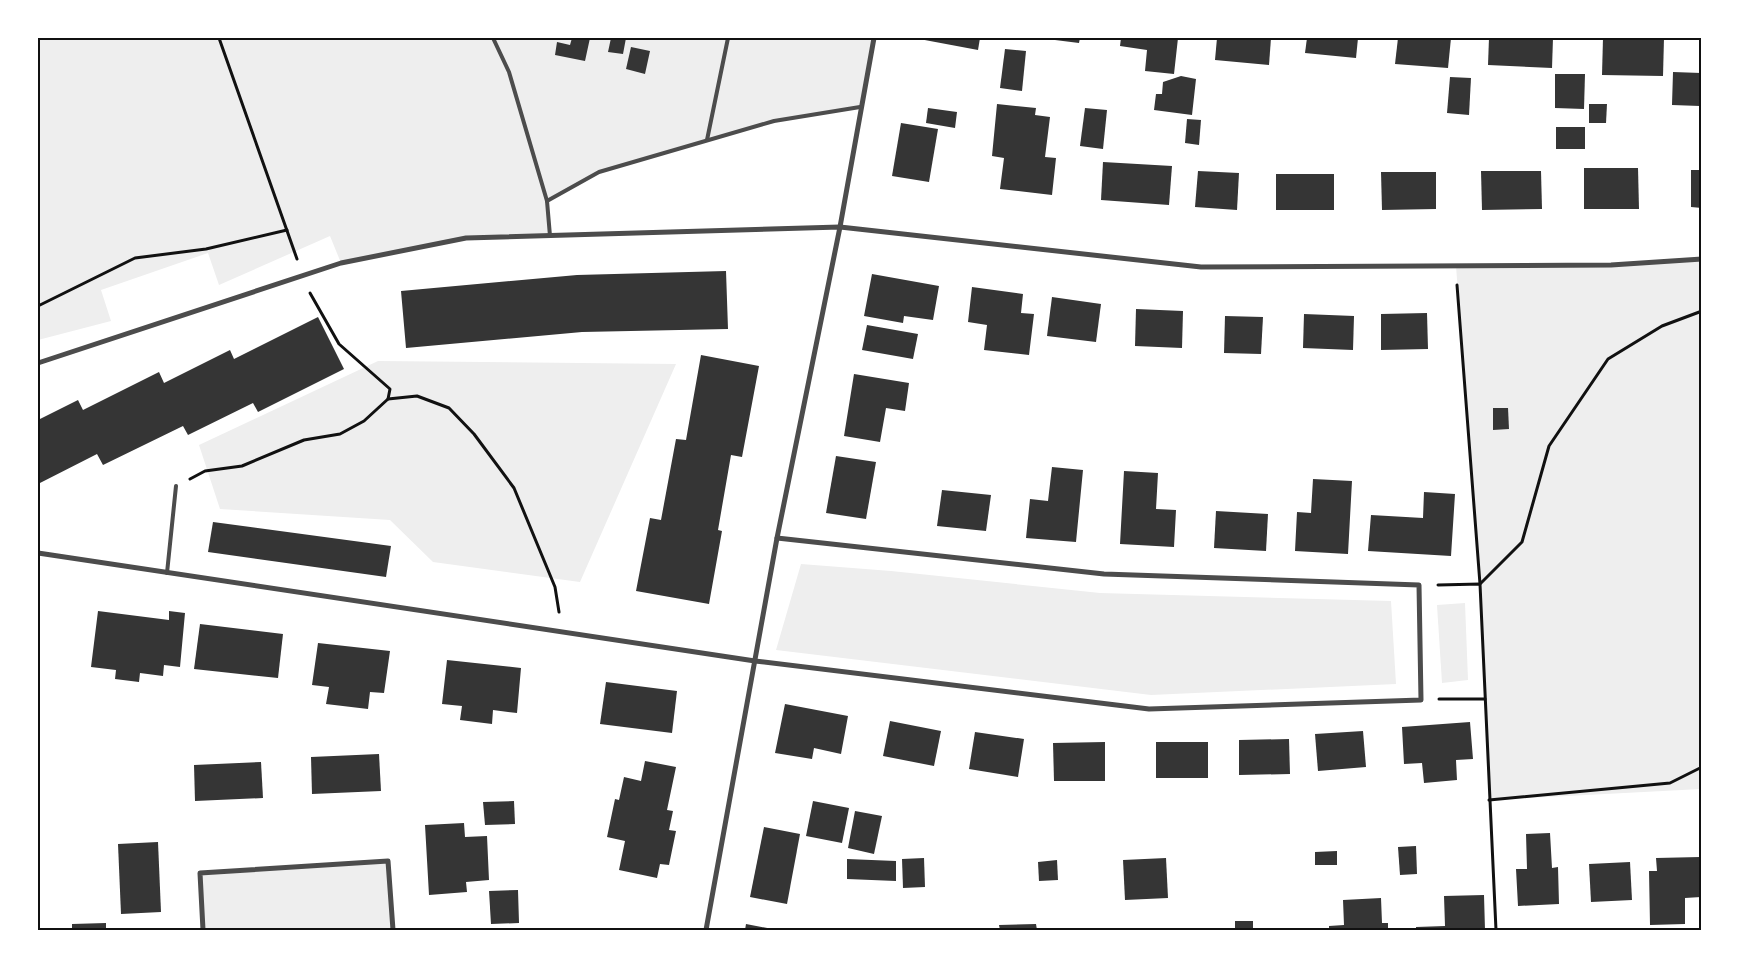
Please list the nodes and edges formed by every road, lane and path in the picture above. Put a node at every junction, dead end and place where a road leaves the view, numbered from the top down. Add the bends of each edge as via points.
1 (220, 38) edge
2 (493, 38) edge
3 (728, 38) edge
4 (874, 38) edge
5 (860, 107) junction
6 (707, 140) junction
7 (547, 201) junction
8 (840, 227) junction
9 (287, 230) junction
10 (550, 236) junction
11 (1702, 258) edge
12 (1456, 266) junction
13 (304, 276) junction
14 (38, 306) edge
15 (1702, 311) edge
16 (38, 363) edge
17 (388, 400) junction
18 (176, 486) joint
19 (778, 538) junction
20 (38, 553) edge
21 (167, 573) junction
22 (1480, 584) junction
23 (1419, 585) junction
24 (563, 633) junction
25 (755, 661) junction
26 (1485, 699) junction
27 (1421, 700) junction
28 (1702, 767) edge
29 (1489, 800) junction
30 (203, 930) edge
31 (393, 930) edge
32 (706, 930) edge
33 (1496, 930) edge

1 - 9 path
2 - 7 lane via 509,72
3 - 6 lane
4 - 5 street
5 - 6 lane via 774,121
5 - 8 street
6 - 7 lane via 599,172
7 - 10 lane
8 - 10 street
8 - 12 street via 1201,268
8 - 19 street
9 - 13 path
9 - 14 path via 206,249 135,258
10 - 13 street via 466,238 341,263
11 - 12 street via 1611,265
12 - 22 path
13 - 16 street
13 - 17 path via 339,344 390,389
15 - 22 path via 1662,326 1608,359 1549,446 1522,542
17 - 18 path via 364,421 340,434 304,440 242,466 206,471
17 - 24 path via 416,396 449,408 480,442 514,488 555,586
18 - 21 lane
19 - 23 street via 1104,574
19 - 25 street
20 - 21 street
21 - 24 street
22 - 23 path
22 - 26 path
23 - 27 street
24 - 25 street
25 - 27 street via 1150,709
25 - 32 street
26 - 27 path
26 - 29 path
28 - 29 path via 1670,783
29 - 33 path
30 - 31 street via 200,873 388,861

